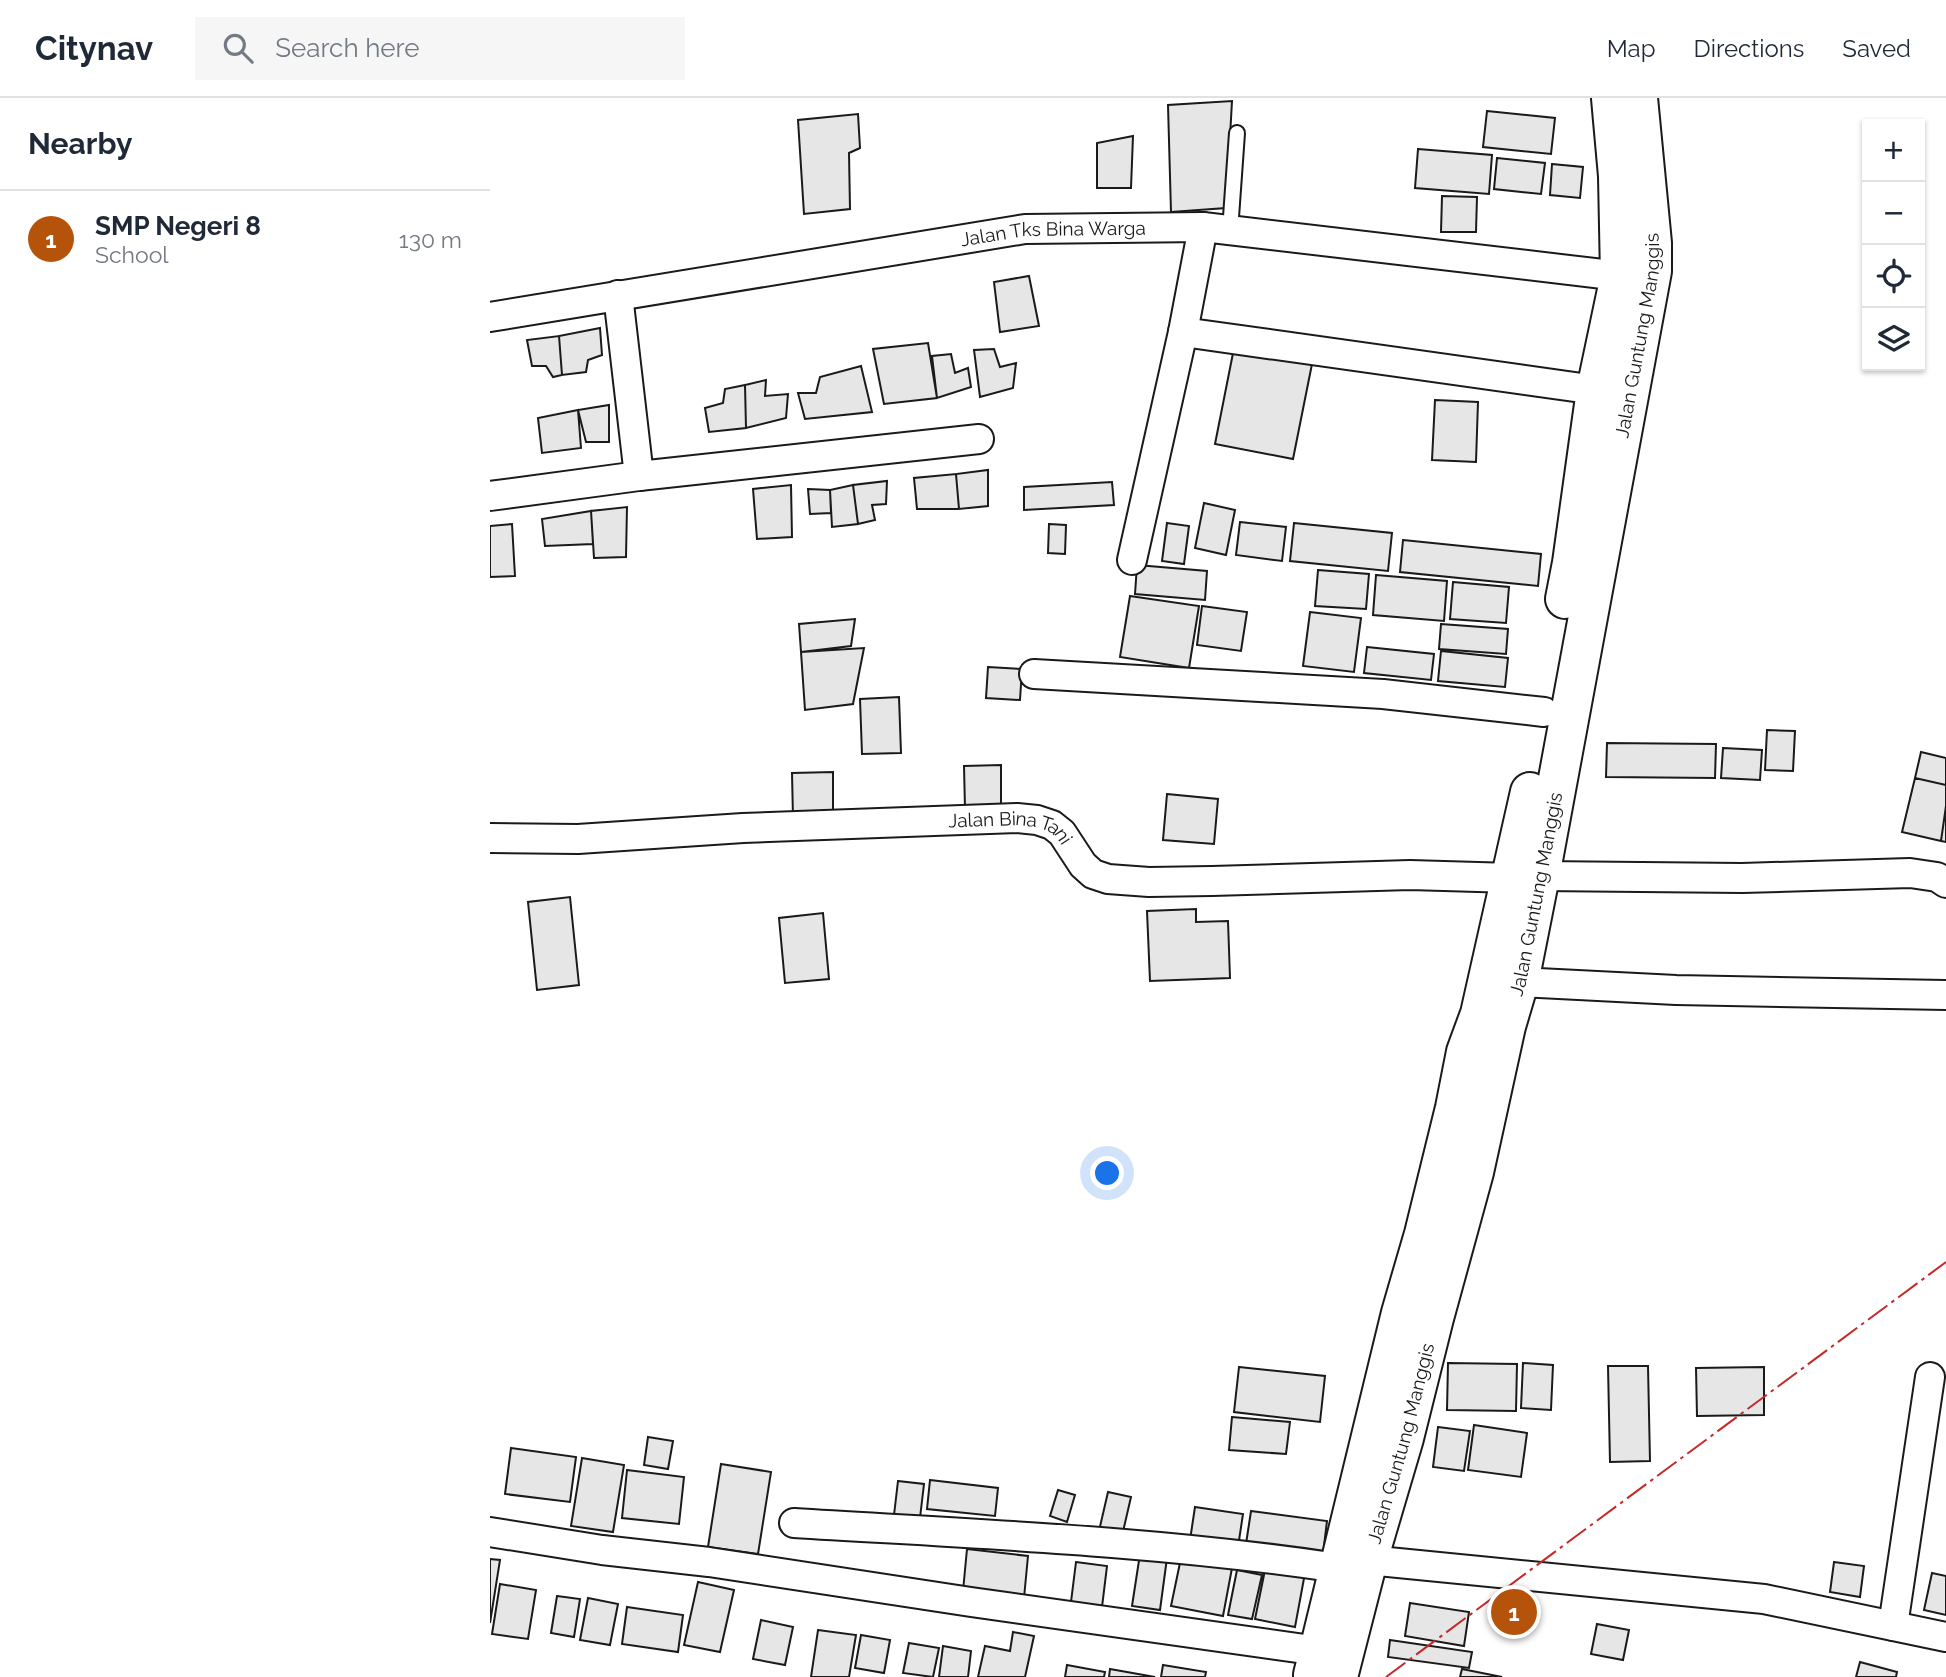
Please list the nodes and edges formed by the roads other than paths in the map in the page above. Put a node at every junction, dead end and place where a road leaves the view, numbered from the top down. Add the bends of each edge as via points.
1 (1611, 98) edge
2 (1639, 98) edge
3 (1237, 133) dead end
4 (1217, 229) junction
5 (1620, 276) junction
6 (618, 295) junction
7 (490, 317) edge
8 (1184, 332) junction
9 (1596, 390) junction
10 (979, 439) dead end
11 (639, 476) junction
12 (490, 496) edge
13 (1132, 561) dead end
14 (1034, 674) dead end
15 (1544, 712) junction
16 (490, 838) edge
17 (1526, 877) junction
18 (1946, 883) edge
19 (1519, 982) junction
20 (1946, 995) edge
21 (1930, 1377) dead end
22 (794, 1523) dead end
23 (490, 1532) edge
24 (1353, 1564) junction
25 (1893, 1626) junction
26 (1946, 1637) edge
27 (1323, 1668) edge

1 - 5 street, Jalan Guntung Manggis
2 - 17 street, Jalan Guntung Manggis via 1652,271
3 - 4 lane
4 - 5 street, Jalan Tks Bina Warga
4 - 6 street, Jalan Tks Bina Warga via 1025,229
4 - 8 street
5 - 9 street, Jalan Guntung Manggis
6 - 7 street, Jalan Tks Bina Warga
6 - 11 street
8 - 9 street
8 - 13 street
9 - 15 street, Jalan Guntung Manggis via 1572,563
10 - 11 street
11 - 12 street
14 - 15 street via 1384,694
15 - 17 street, Jalan Guntung Manggis
16 - 17 street, Jalan Bina Tani via 578,839 1017,818 1052,825 1083,865 1108,879
17 - 18 street, Jalan Bina Tani via 1910,873
17 - 19 street, Jalan Guntung Manggis
17 - 24 street, Jalan Guntung Manggis via 1466,1052 1401,1313
19 - 20 street
19 - 24 street, Jalan Guntung Manggis via 1401,1449
21 - 25 street
22 - 24 street via 1017,1535
23 - 27 street via 971,1602
24 - 25 street via 1763,1600
24 - 27 street, Jalan Guntung Manggis
25 - 26 street

